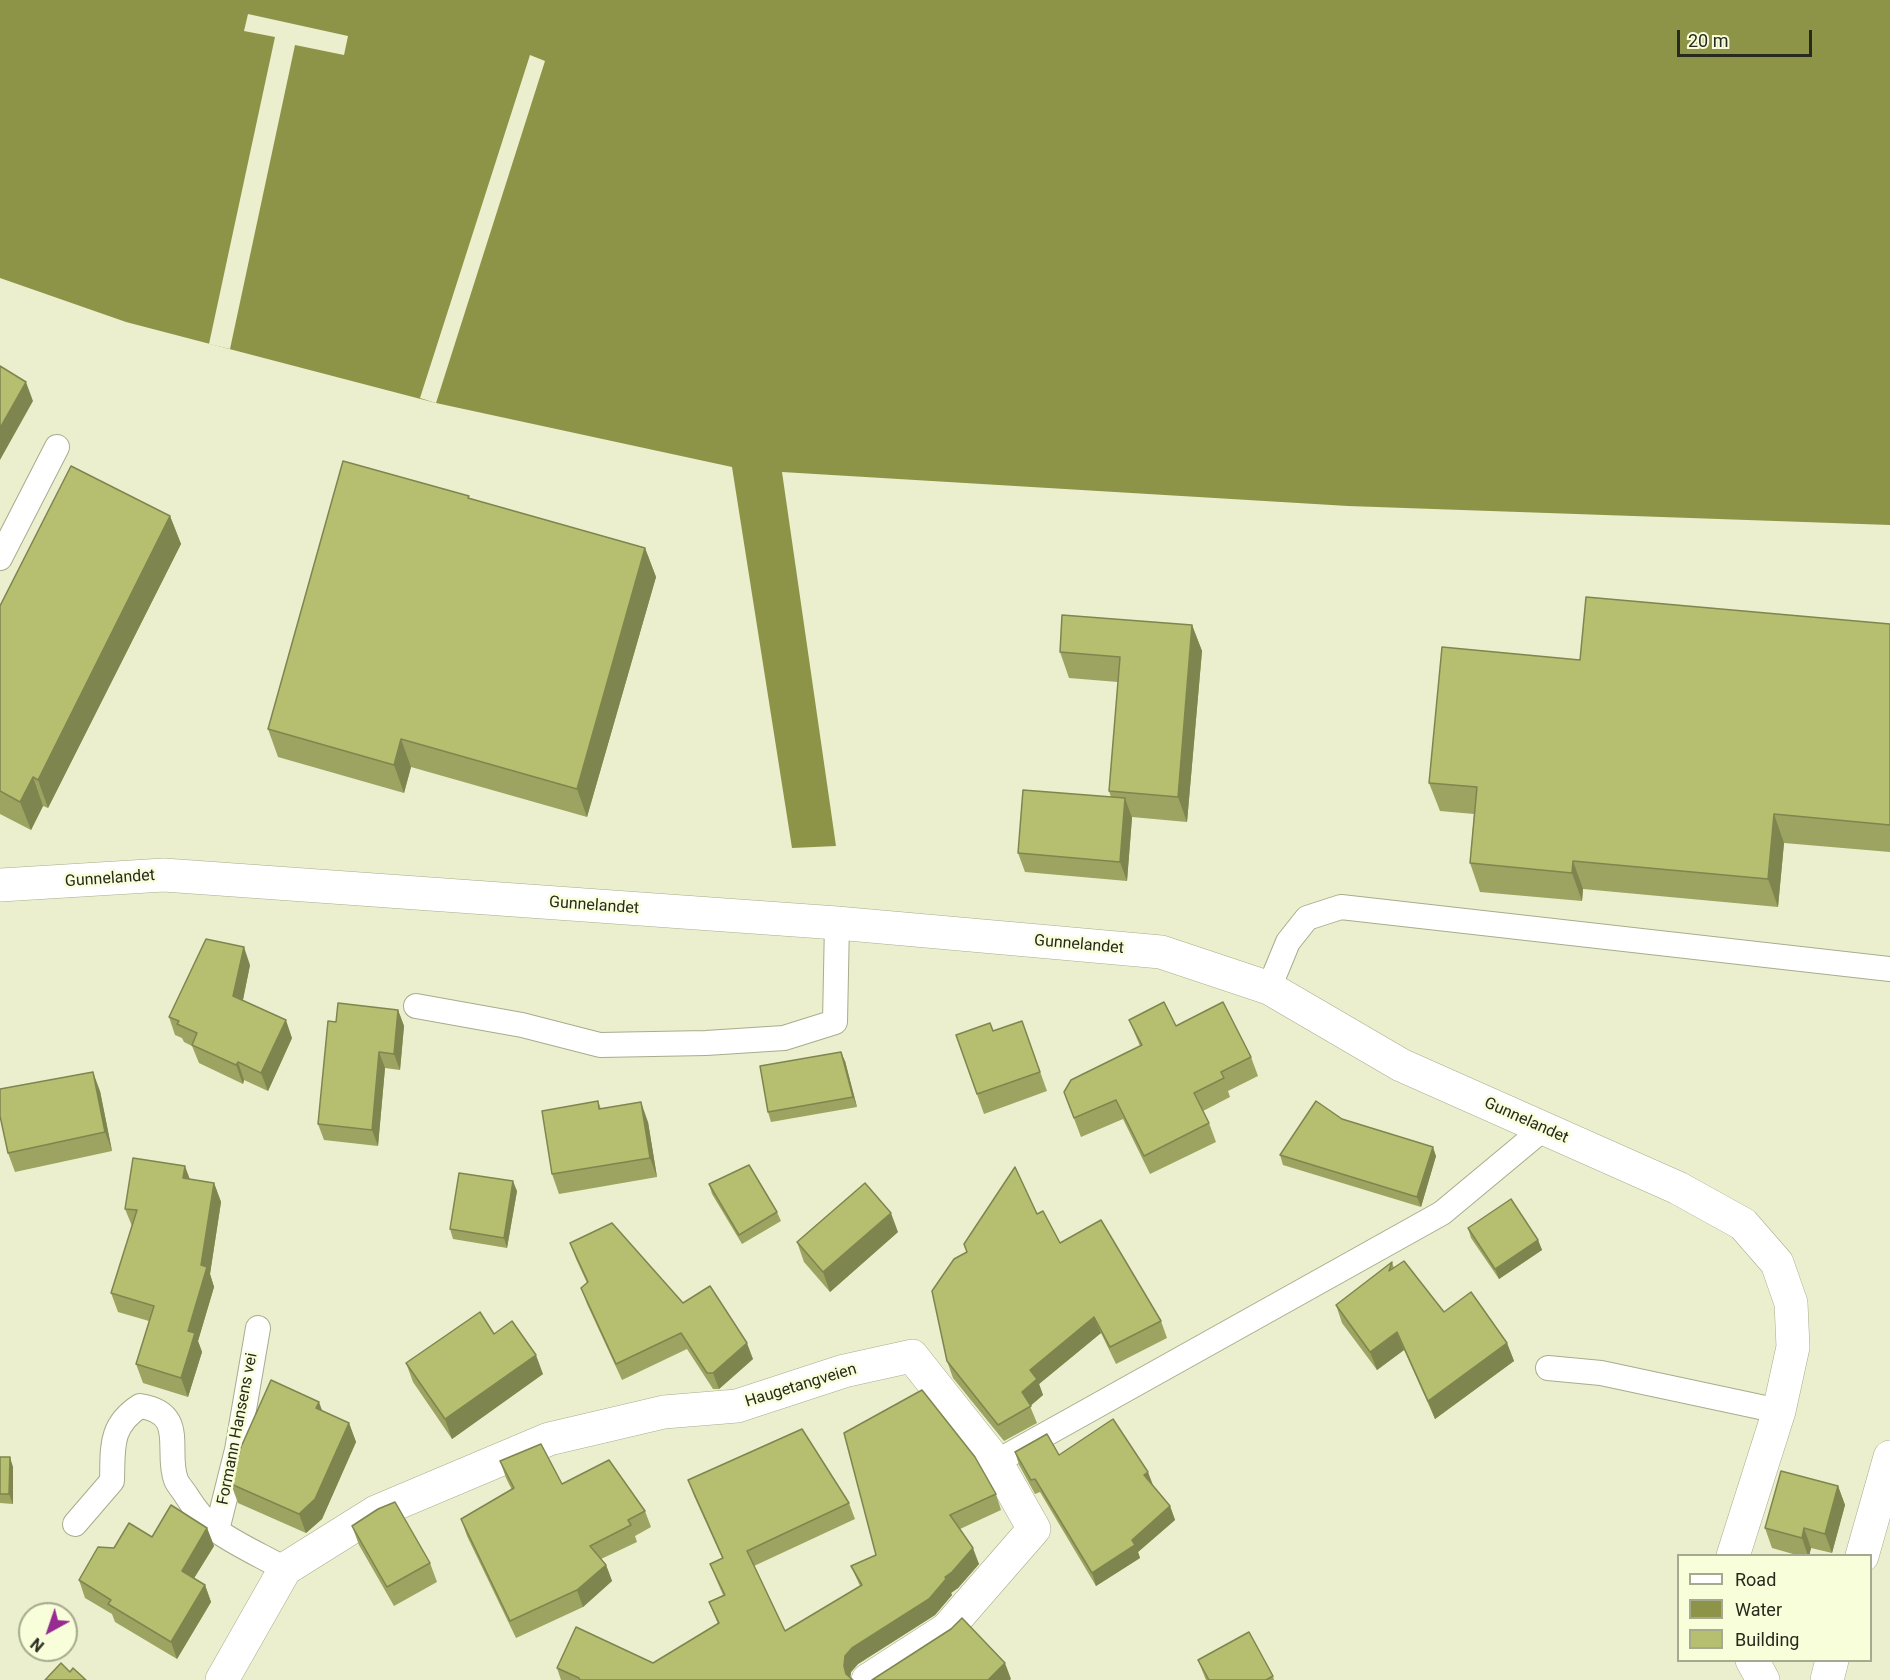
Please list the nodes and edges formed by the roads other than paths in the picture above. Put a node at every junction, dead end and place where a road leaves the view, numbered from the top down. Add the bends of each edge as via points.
1 (57, 447) dead end
2 (0, 558) edge
3 (0, 885) edge
4 (837, 923) junction
5 (1890, 969) edge
6 (1269, 988) junction
7 (416, 1006) dead end
8 (1543, 1129) junction
9 (258, 1328) dead end
10 (1548, 1368) dead end
11 (1779, 1411) junction
12 (1890, 1457) edge
13 (996, 1462) junction
14 (75, 1524) dead end
15 (216, 1530) junction
16 (1734, 1554) edge
17 (1863, 1554) edge
18 (285, 1569) junction
19 (1753, 1662) edge
20 (1832, 1662) edge
21 (222, 1680) edge
22 (868, 1680) edge
23 (1763, 1680) edge
24 (1827, 1680) edge

1 - 2 lane
3 - 4 street, Gunnelandet via 164,875
4 - 6 street, Gunnelandet via 1161,952
4 - 7 lane via 835,1022 784,1038 600,1045 522,1025
5 - 6 lane via 1341,907 1306,918 1288,942
6 - 8 street, Gunnelandet via 1401,1065
8 - 11 street, Gunnelandet via 1678,1188 1743,1224 1777,1263 1791,1303 1793,1347
8 - 13 lane via 1442,1213
9 - 15 lane, Formann Hansens vei via 237,1450
10 - 11 lane via 1601,1373
11 - 16 street, Gunnelandet
12 - 17 street
13 - 18 street, Haugetangveien via 912,1356 843,1371 737,1406 664,1412 549,1439 376,1512
13 - 22 street, Haugetangveien via 1034,1528 947,1629
14 - 15 lane, Formann Hansens vei via 112,1481 116,1432 140,1406 157,1412 171,1427 171,1461 177,1481 194,1508
15 - 18 lane, Formann Hansens vei
18 - 21 street
19 - 23 street
20 - 24 street

